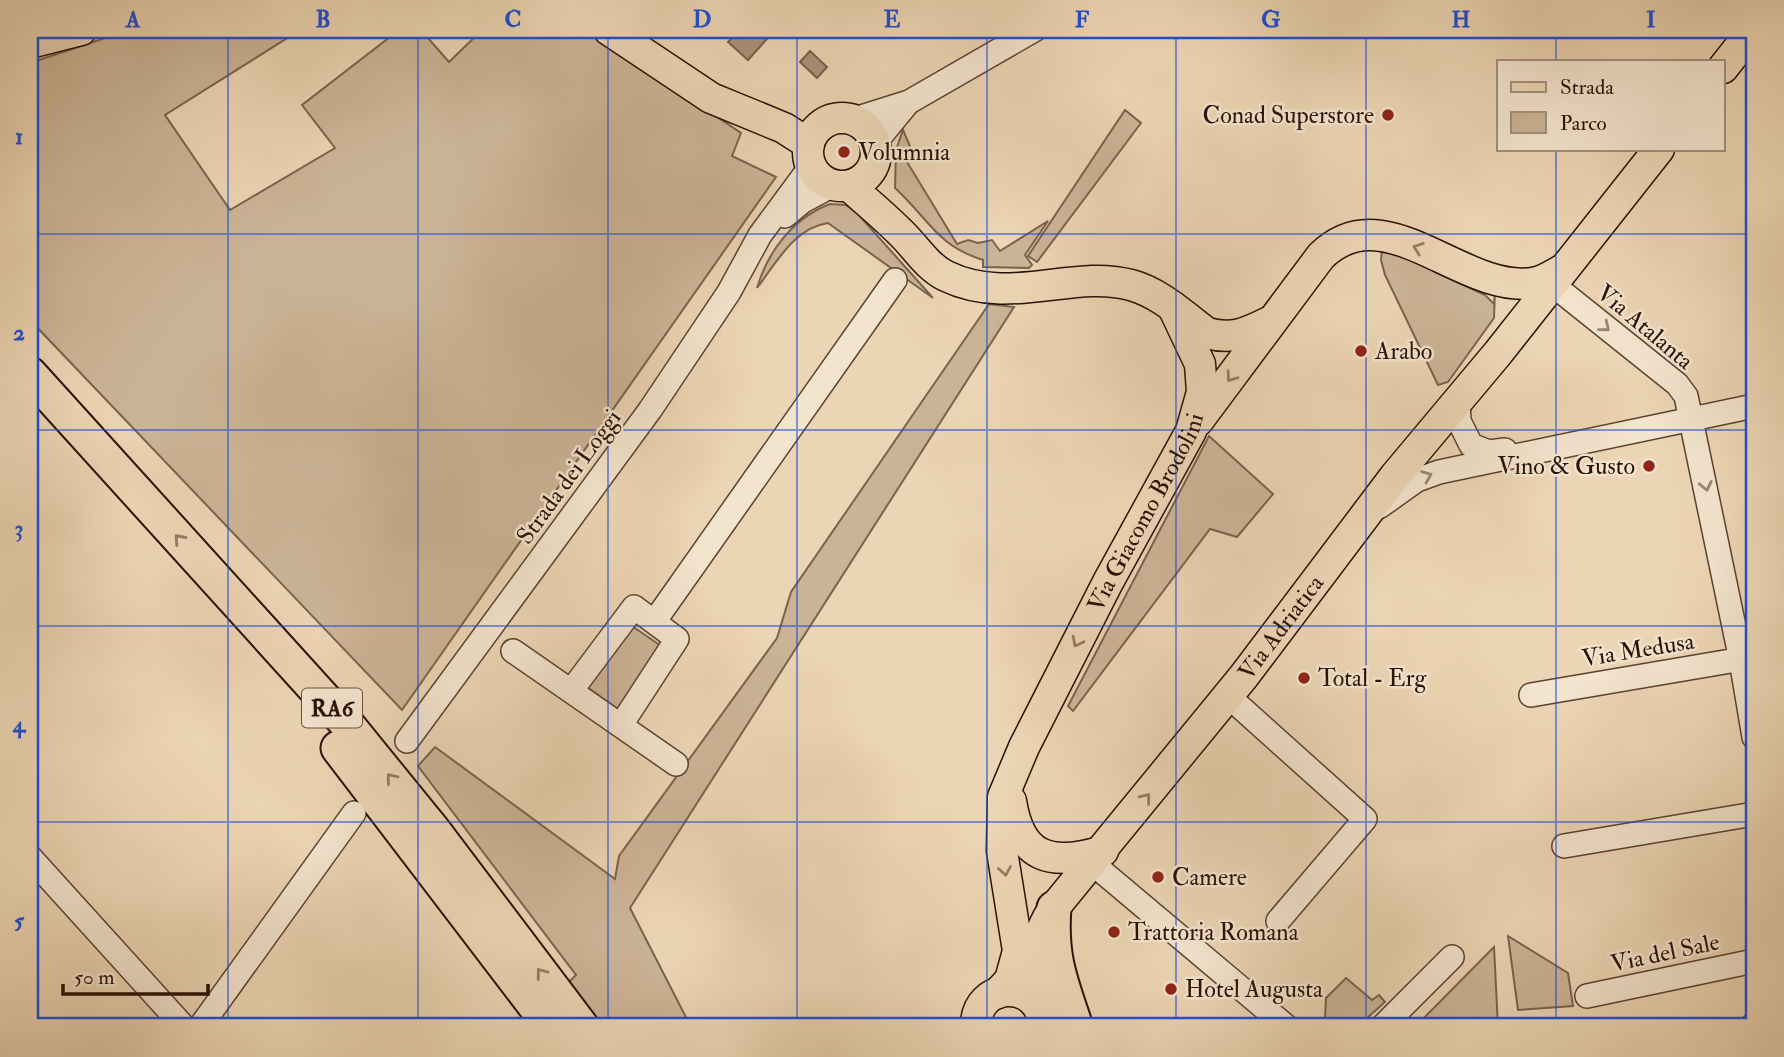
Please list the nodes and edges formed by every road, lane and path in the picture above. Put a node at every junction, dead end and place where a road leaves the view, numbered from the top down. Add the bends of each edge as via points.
1 (81, 30) edge
2 (609, 30) edge
3 (1032, 30) edge
4 (1753, 30) edge
5 (30, 43) edge
6 (1724, 67) edge
7 (909, 102) junction
8 (737, 110) junction
9 (840, 120) junction
10 (1658, 150) edge
11 (874, 154) junction
12 (825, 170) junction
13 (903, 234) junction
14 (1480, 276) junction
15 (1558, 276) junction
16 (895, 280) dead end
17 (1172, 307) junction
18 (1270, 322) junction
19 (1498, 353) junction
20 (30, 373) edge
21 (1458, 400) junction
22 (1754, 406) edge
23 (30, 407) edge
24 (1692, 419) junction
25 (1191, 431) junction
26 (1542, 448) junction
27 (1353, 531) junction
28 (216, 597) junction
29 (654, 622) junction
30 (513, 651) dead end
31 (1748, 659) edge
32 (571, 691) junction
33 (1531, 695) dead end
34 (1228, 696) junction
35 (621, 725) junction
36 (1754, 737) edge
37 (407, 741) dead end
38 (676, 764) dead end
39 (1011, 780) junction
40 (354, 813) dead end
41 (1754, 814) edge
42 (395, 823) junction
43 (1564, 846) dead end
44 (30, 857) edge
45 (1098, 857) junction
46 (1054, 908) junction
47 (1278, 921) dead end
48 (1452, 957) dead end
49 (1754, 961) edge
50 (998, 993) junction
51 (1587, 996) dead end
52 (1039, 1014) edge
53 (184, 1027) edge
54 (200, 1027) edge
55 (529, 1027) edge
56 (551, 1027) edge
57 (582, 1027) edge
58 (976, 1027) edge
59 (1076, 1027) edge
60 (1287, 1027) edge
61 (1382, 1027) edge

1 - 5 main road
2 - 8 main road via 673,75
3 - 7 street
4 - 6 main road
7 - 9 street
7 - 11 street
8 - 9 main road
8 - 12 main road via 784,128
9 - 11 main road via 866,128
9 - 12 main road via 813,134
10 - 15 main road, Via Adriatica
11 - 12 main road via 863,179
11 - 13 main road via 875,178
12 - 13 main road
12 - 37 street, Strada dei Loggi via 761,235 729,292 650,410
13 - 17 main road via 923,260 946,276 978,287 1027,289 1112,282 1152,293
14 - 15 main road, Via Adriatica via 1532,283
14 -> 18 main road, Via Adriatica via 1386,236 1360,235 1329,248
14 - 19 main road via 1500,292 1507,306 1508,326
15 - 19 main road, Via Adriatica
15 -> 24 street, Via Atalanta via 1677,384 1686,396
16 - 29 street
17 - 18 main road, Via Adriatica via 1207,333 1224,337
17 - 25 main road, Via Giacomo Brodolini via 1200,364 1202,392
18 -> 25 main road, Via Adriatica
19 - 21 main road, Via Adriatica
28 -> 20 highway, RA6
21 - 26 street via 1464,435 1478,450
21 - 27 main road, Via Adriatica
22 - 24 street
23 - 28 highway, RA6
24 - 26 street
24 -> 31 street, Via Atalanta
25 -> 39 main road, Via Giacomo Brodolini via 1102,594
27 -> 26 street via 1417,480
27 - 34 main road, Via Adriatica
28 - 42 highway, RA6
57 -> 28 highway, RA6 via 347,724
29 - 32 street via 634,607
29 - 35 street via 677,639
30 - 32 street
31 - 33 street, Via Medusa
31 - 36 street, Via Atalanta
32 - 35 street
45 -> 34 main road, Via Adriatica
34 - 47 street via 1365,818
35 - 38 street
39 - 45 main road via 1015,824 1034,852 1074,860
39 -> 50 main road, Via Giacomo Brodolini via 1001,812 1002,851 1018,951 1010,979
40 - 54 street
41 - 43 street
42 - 55 highway via 445,913
42 - 56 highway
44 - 53 street
45 - 46 main road, Via Adriatica
45 - 60 street
46 - 52 main road, Via Adriatica via 1036,942
46 - 59 highway via 1051,942
48 - 61 street
49 - 51 street, Via del Sale
50 - 52 main road via 1017,991
50 - 58 main road, Via Giacomo Brodolini via 983,1005

